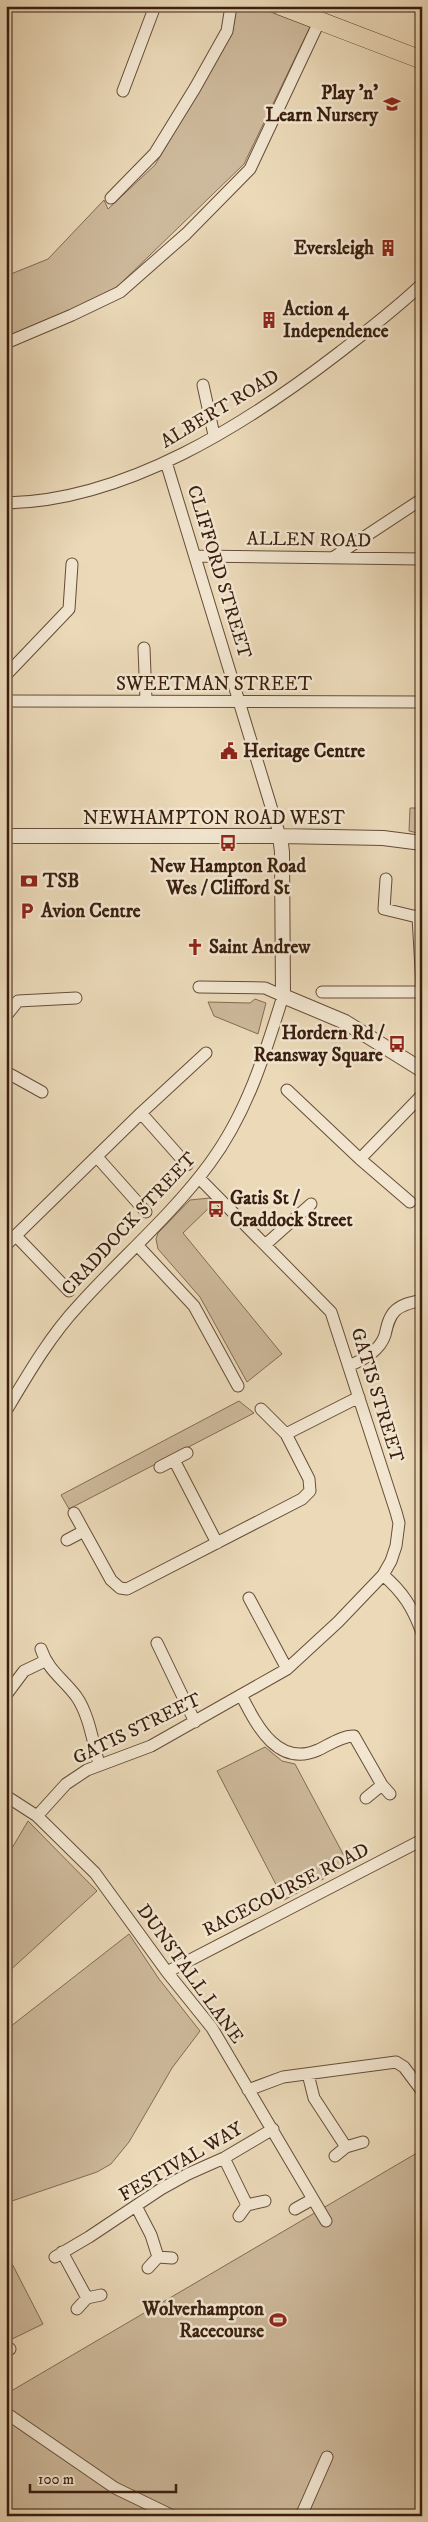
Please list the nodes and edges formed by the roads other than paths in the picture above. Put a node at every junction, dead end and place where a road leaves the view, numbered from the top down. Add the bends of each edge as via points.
1 (155, 6) edge
2 (231, 6) edge
3 (292, 8) edge
4 (320, 20) junction
5 (422, 60) edge
6 (123, 91) dead end
7 (111, 198) dead end
8 (422, 284) edge
9 (6, 343) edge
10 (203, 385) dead end
11 (214, 435) junction
12 (166, 462) junction
13 (422, 499) edge
14 (6, 503) edge
15 (195, 556) junction
16 (334, 557) junction
17 (422, 559) edge
18 (72, 564) dead end
19 (144, 648) dead end
20 (6, 675) edge
21 (146, 700) junction
22 (6, 702) edge
23 (240, 702) junction
24 (422, 702) edge
25 (6, 836) edge
26 (280, 836) junction
27 (422, 843) edge
28 (386, 879) dead end
29 (420, 916) edge
30 (422, 986) edge
31 (199, 988) dead end
32 (322, 992) dead end
33 (422, 992) edge
34 (282, 996) junction
35 (76, 998) dead end
36 (6, 1016) edge
37 (206, 1053) dead end
38 (422, 1070) edge
39 (6, 1072) edge
40 (287, 1090) dead end
41 (42, 1092) dead end
42 (422, 1095) edge
43 (141, 1113) junction
44 (97, 1157) junction
45 (360, 1159) junction
46 (187, 1165) dead end
47 (199, 1178) junction
48 (410, 1202) dead end
49 (311, 1204) dead end
50 (146, 1212) dead end
51 (16, 1236) junction
52 (6, 1245) edge
53 (265, 1245) junction
54 (138, 1246) junction
55 (69, 1292) dead end
56 (422, 1300) edge
57 (350, 1365) junction
58 (238, 1386) dead end
59 (359, 1397) junction
60 (261, 1409) dead end
61 (6, 1411) edge
62 (286, 1434) junction
63 (187, 1453) dead end
64 (174, 1460) junction
65 (160, 1467) dead end
66 (74, 1512) dead end
67 (84, 1531) junction
68 (67, 1540) dead end
69 (217, 1544) junction
70 (382, 1575) junction
71 (249, 1598) dead end
72 (422, 1633) edge
73 (157, 1643) dead end
74 (41, 1649) dead end
75 (45, 1661) junction
76 (286, 1669) junction
77 (6, 1695) edge
78 (241, 1695) junction
79 (195, 1722) junction
80 (99, 1764) junction
81 (382, 1785) junction
82 (390, 1794) dead end
83 (6, 1796) edge
84 (366, 1798) dead end
85 (37, 1816) junction
86 (422, 1840) edge
87 (167, 1972) junction
88 (308, 2074) junction
89 (418, 2078) edge
90 (248, 2090) junction
91 (422, 2091) edge
92 (273, 2129) junction
93 (363, 2142) dead end
94 (346, 2146) junction
95 (334, 2156) dead end
96 (224, 2158) junction
97 (313, 2199) junction
98 (265, 2201) dead end
99 (247, 2205) junction
100 (136, 2206) junction
101 (295, 2209) dead end
102 (239, 2216) dead end
103 (326, 2221) dead end
104 (158, 2257) junction
105 (172, 2258) dead end
106 (148, 2268) dead end
107 (101, 2295) dead end
108 (87, 2298) junction
109 (78, 2308) dead end
110 (6, 2413) edge
111 (327, 2457) dead end
112 (172, 2516) edge
113 (301, 2516) edge

1 - 6 street
2 - 7 street via 228,30 155,153
3 - 4 highway
4 - 5 highway
4 - 9 street via 250,169 186,234 120,292
8 - 11 street, ALBERT ROAD via 318,368
10 - 11 street
11 - 12 street, ALBERT ROAD
12 - 14 street, ALBERT ROAD via 101,488
12 - 15 street, CLIFFORD STREET
13 - 16 street
15 - 16 street, ALLEN ROAD
15 - 23 street, CLIFFORD STREET
16 - 17 street, ALLEN ROAD
18 - 20 street via 69,609
19 - 21 street
21 - 22 street, SWEETMAN STREET
21 - 23 street, SWEETMAN STREET
23 - 24 street, SWEETMAN STREET
23 - 26 street, CLIFFORD STREET
25 - 26 street, NEWHAMPTON ROAD WEST
26 - 27 street, NEWHAMPTON ROAD WEST via 383,838
26 - 34 street
28 - 29 street via 384,909
29 - 30 street
31 - 34 street via 265,988
32 - 33 street
34 - 38 street via 345,1022
34 - 47 street, CRADDOCK STREET via 244,1106
35 - 36 street via 18,1001
37 - 43 street via 194,1058
39 - 41 street
40 - 45 street
42 - 45 street
43 - 44 street
43 - 46 street
44 - 50 street
44 - 51 street
45 - 48 street
47 - 53 street, GATIS STREET
47 - 54 street, CRADDOCK STREET
49 - 53 street
51 - 52 street
51 - 55 street
53 - 57 street, GATIS STREET via 331,1312
54 - 58 street via 194,1306
54 - 61 street, CRADDOCK STREET via 64,1323
56 - 57 street via 395,1311 380,1342 367,1357
57 - 59 street, GATIS STREET
59 - 62 street
59 - 70 street, GATIS STREET via 398,1523 396,1546
60 - 62 street
62 - 69 street via 309,1479 310,1491 302,1499
63 - 64 street
64 - 65 street
64 - 69 street
66 - 67 street
67 - 68 street
67 - 69 street via 111,1580 120,1588 136,1586
70 - 72 street via 410,1604
70 - 76 street, GATIS STREET via 338,1622
71 - 76 street
73 - 79 street
74 - 75 street
75 - 77 street via 24,1671
75 - 80 street via 76,1697
76 - 78 street, GATIS STREET
78 - 79 street, GATIS STREET
78 - 81 street via 268,1740 286,1752 315,1751 347,1736 354,1736
79 - 80 street, GATIS STREET via 151,1746
80 - 85 street, GATIS STREET via 66,1784
81 - 82 street
81 - 84 street
83 - 85 street, DUNSTALL LANE
85 - 87 street, DUNSTALL LANE via 96,1873
86 - 87 street, RACECOURSE ROAD
87 - 90 street, DUNSTALL LANE via 212,2028
88 - 89 street via 396,2062
88 - 90 street via 283,2077
88 - 94 street via 314,2098
89 - 91 street
90 - 92 street, DUNSTALL LANE
92 - 96 street, FESTIVAL WAY
92 - 97 street, DUNSTALL LANE
93 - 94 street
94 - 95 street
96 - 99 street
96 - 100 street, FESTIVAL WAY via 188,2174
97 - 101 street
97 - 103 street, DUNSTALL LANE
98 - 99 street
99 - 102 street
100 - 104 street
100 - 108 street, FESTIVAL WAY via 58,2254
104 - 105 street
104 - 106 street
107 - 108 street
108 - 109 street
110 - 112 street via 115,2488
111 - 113 street

